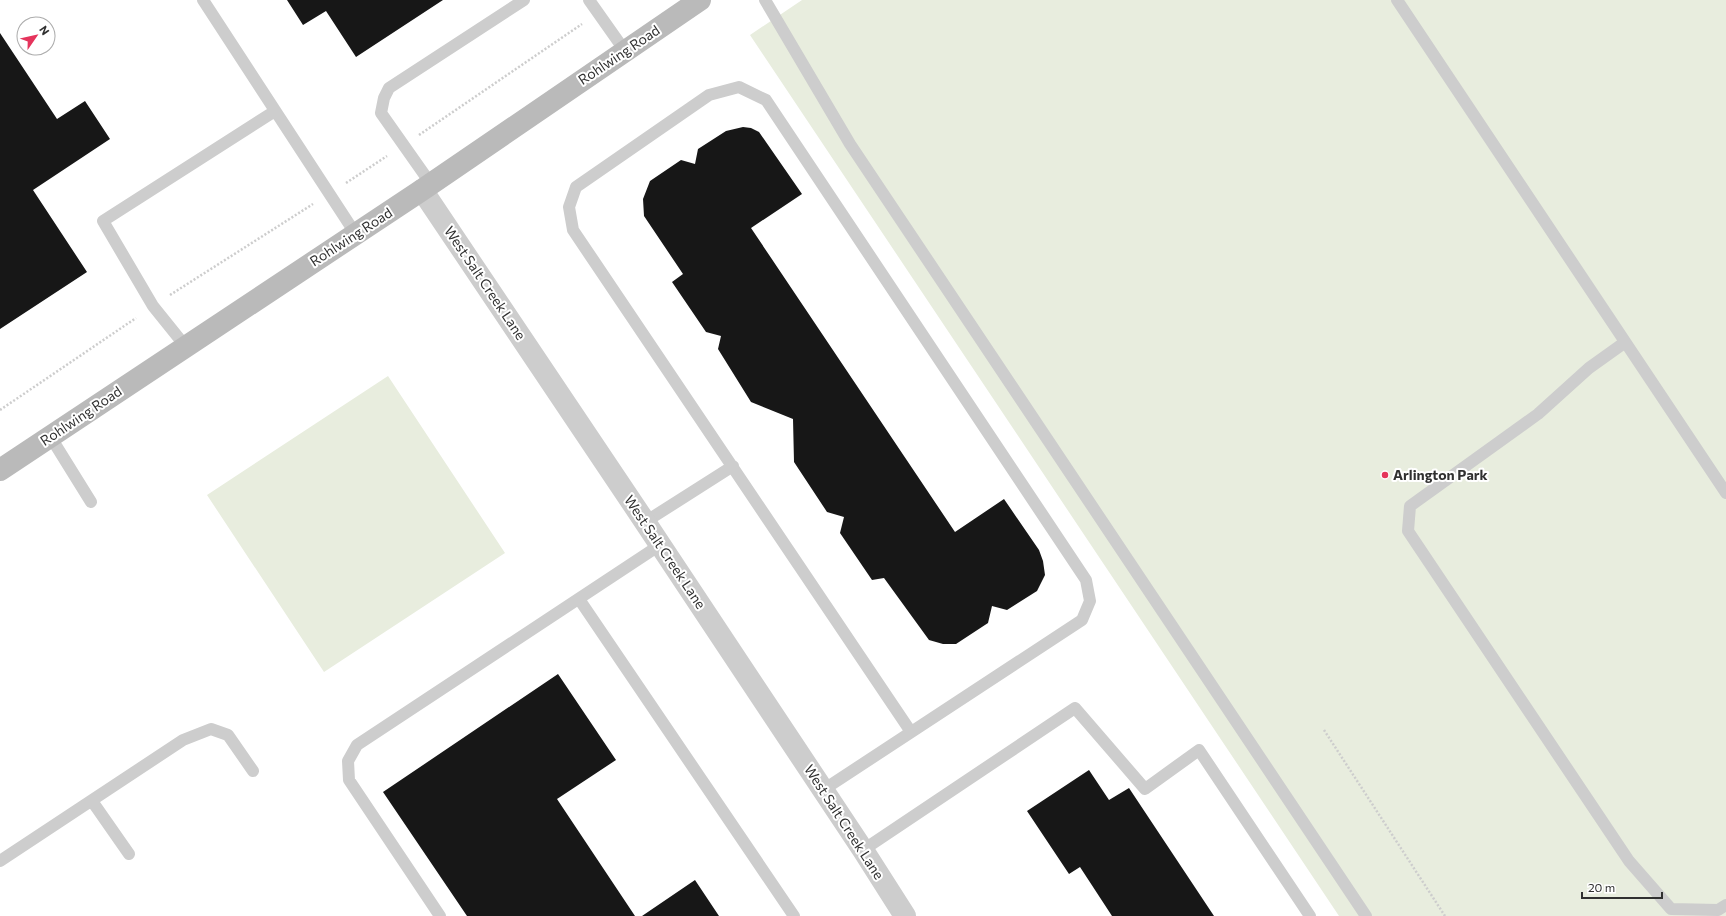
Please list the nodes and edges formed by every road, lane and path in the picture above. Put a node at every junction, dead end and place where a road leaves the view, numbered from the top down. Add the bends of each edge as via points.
1 (203, 0) edge
2 (524, 0) edge
3 (589, 0) edge
4 (700, 0) edge
5 (765, 0) edge
6 (1397, 0) edge
7 (598, 13) junction
8 (625, 51) junction
9 (275, 111) junction
10 (404, 145) junction
11 (427, 187) junction
12 (328, 195) junction
13 (355, 233) junction
14 (153, 306) junction
15 (1624, 343) junction
16 (186, 346) junction
17 (0, 410) edge
18 (50, 436) junction
19 (733, 466) junction
20 (0, 470) edge
21 (1726, 494) edge
22 (91, 502) dead end
23 (645, 522) junction
24 (660, 545) junction
25 (579, 599) junction
26 (1324, 730) dead end
27 (911, 732) junction
28 (252, 771) dead end
29 (823, 790) junction
30 (92, 801) junction
31 (863, 850) junction
32 (129, 854) dead end
33 (0, 861) edge
34 (1726, 905) edge
35 (440, 916) edge
36 (794, 916) edge
37 (905, 916) edge
38 (1310, 916) edge
39 (1366, 916) edge
40 (1445, 916) edge

1 - 9 lane
2 - 10 lane via 389,88 381,113
3 - 7 lane
4 - 8 main road, Rohlwing Road
5 - 39 lane via 850,144
6 - 15 lane
7 - 8 lane
7 - 10 path
8 - 11 main road, Rohlwing Road
9 - 12 lane
9 - 14 lane via 103,221
10 - 11 lane
10 - 12 path
11 - 13 main road, Rohlwing Road
11 - 23 street, West Salt Creek Lane
12 - 13 lane
12 - 14 path
13 - 16 main road, Rohlwing Road
14 - 16 lane
14 - 17 path
15 - 21 lane
15 - 34 lane via 1589,368 1538,414 1410,506 1408,531 1629,861 1671,909 1718,910
16 - 18 main road, Rohlwing Road
18 - 20 main road, Rohlwing Road
18 - 22 lane
19 - 23 lane
19 - 27 lane
19 - 27 lane via 573,230 569,207 576,187 709,94 739,87 766,100 1086,580 1090,601 1082,620
23 - 24 street, West Salt Creek Lane
24 - 25 lane
24 - 29 street, West Salt Creek Lane
25 - 35 lane via 357,745 348,762 349,780
25 - 36 lane
26 - 40 path
27 - 29 lane
28 - 30 lane via 228,735 211,729 183,740
29 - 31 street, West Salt Creek Lane
30 - 32 lane
30 - 33 lane
31 - 37 street, West Salt Creek Lane
31 - 38 lane via 1074,708 1145,789 1200,750

